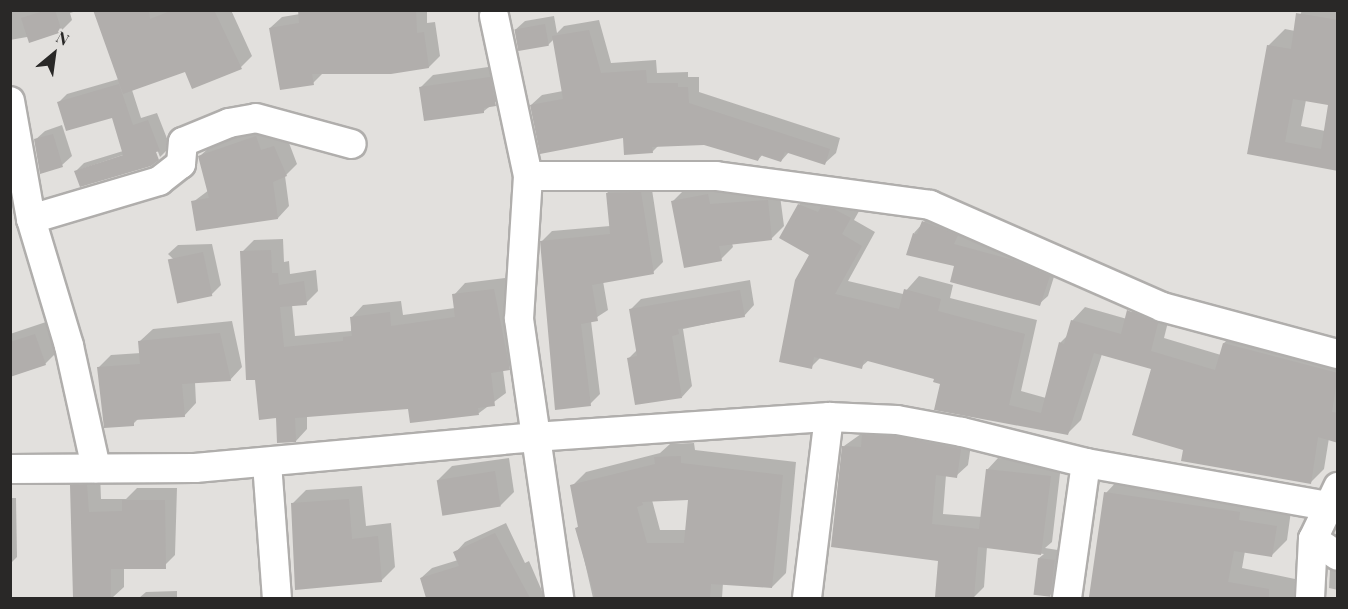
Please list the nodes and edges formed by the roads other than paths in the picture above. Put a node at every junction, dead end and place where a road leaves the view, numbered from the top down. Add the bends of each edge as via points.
1 (494, 16) dead end
2 (10, 101) edge
3 (352, 144) dead end
4 (528, 176) junction
5 (31, 219) junction
6 (1338, 354) edge
7 (829, 417) junction
8 (534, 437) junction
9 (267, 463) junction
10 (1086, 463) junction
11 (96, 468) junction
12 (10, 469) edge
13 (1333, 497) edge
14 (1313, 538) junction
15 (1338, 556) edge
16 (277, 598) edge
17 (559, 598) edge
18 (807, 598) edge
19 (1067, 598) edge
20 (1310, 598) edge

1 - 4 street
2 - 5 street
3 - 5 street via 256,118 229,123 183,142 181,164 159,181
4 - 6 street via 716,176 930,205 1162,306
4 - 8 street via 519,319
5 - 11 street via 69,346
7 - 8 street
7 - 10 street via 897,420
7 - 18 street
8 - 9 street
8 - 17 street
9 - 11 street
9 - 16 street
10 - 13 street
10 - 19 street
11 - 12 street
13 - 14 street
14 - 15 street
14 - 20 street

